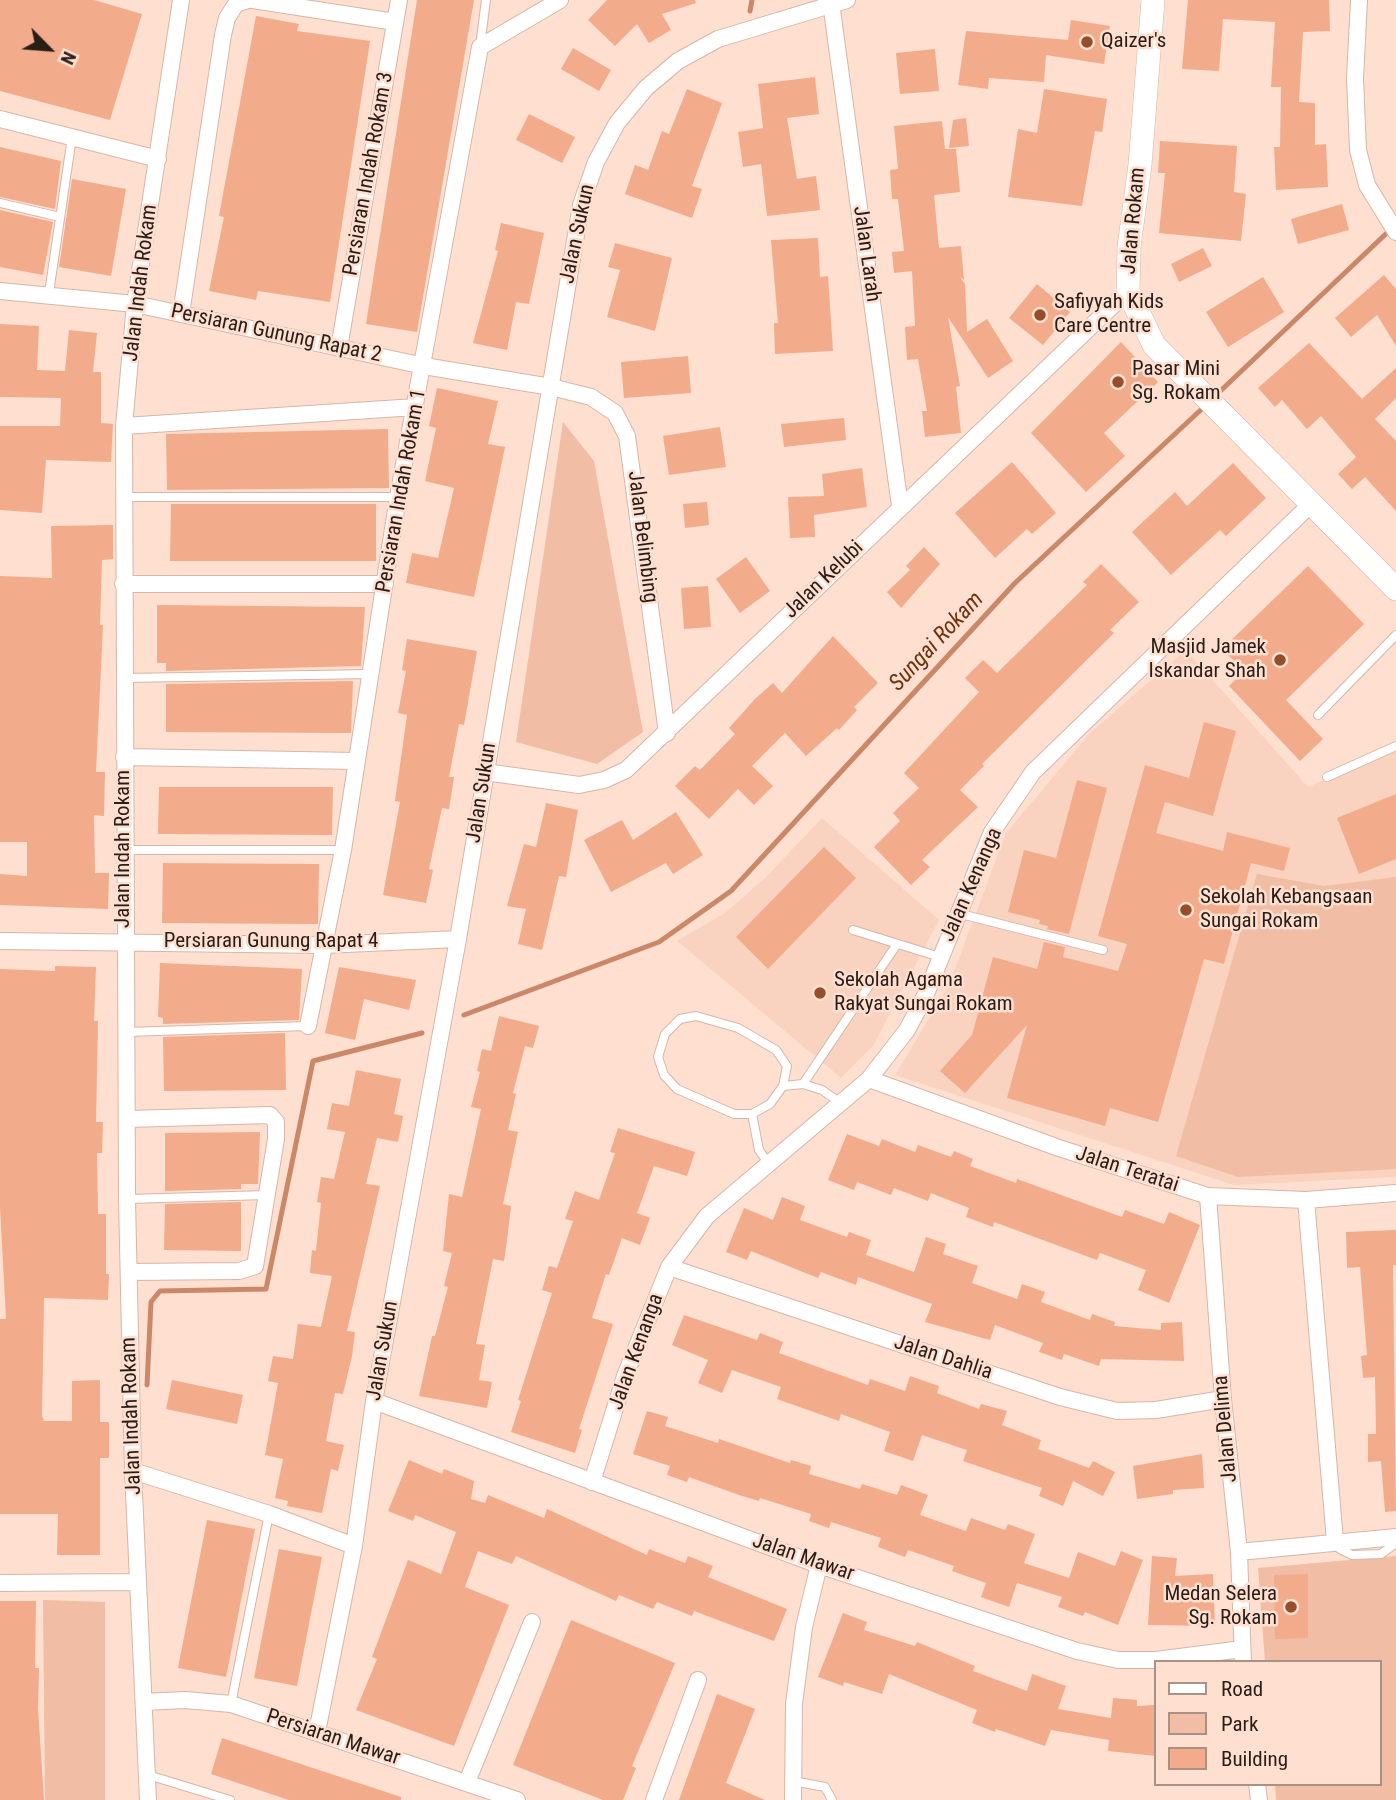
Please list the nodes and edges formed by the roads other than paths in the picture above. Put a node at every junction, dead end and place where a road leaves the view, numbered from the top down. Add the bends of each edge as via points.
1 (181, 0) edge
2 (251, 0) edge
3 (399, 0) edge
4 (486, 0) edge
5 (560, 0) edge
6 (1153, 0) edge
7 (1359, 0) edge
8 (839, 1) edge
9 (395, 22) junction
10 (480, 47) junction
11 (0, 119) edge
12 (72, 137) junction
13 (158, 159) junction
14 (0, 202) edge
15 (60, 217) junction
16 (1396, 232) edge
17 (0, 291) edge
18 (1128, 291) junction
19 (48, 293) junction
20 (135, 304) junction
21 (181, 314) junction
22 (339, 348) junction
23 (424, 366) junction
24 (551, 387) junction
25 (416, 407) junction
26 (124, 426) junction
27 (124, 497) junction
28 (398, 497) junction
29 (1311, 504) junction
30 (900, 506) junction
31 (123, 584) junction
32 (385, 584) junction
33 (1396, 589) edge
34 (1396, 635) edge
35 (371, 674) junction
36 (124, 678) junction
37 (1318, 715) dead end
38 (667, 733) junction
39 (1396, 746) edge
40 (124, 757) junction
41 (357, 761) junction
42 (485, 772) junction
43 (1327, 777) dead end
44 (127, 850) junction
45 (343, 850) junction
46 (957, 913) junction
47 (853, 930) dead end
48 (458, 939) junction
49 (0, 941) edge
50 (124, 942) junction
51 (897, 944) junction
52 (324, 945) junction
53 (1103, 950) dead end
54 (940, 957) junction
55 (308, 1026) joint
56 (127, 1032) junction
57 (869, 1079) junction
58 (803, 1084) junction
59 (783, 1086) junction
60 (842, 1104) junction
61 (752, 1114) junction
62 (128, 1119) junction
63 (769, 1164) junction
64 (1396, 1193) edge
65 (268, 1195) junction
66 (1208, 1196) junction
67 (127, 1199) junction
68 (1306, 1200) junction
69 (669, 1267) junction
70 (129, 1272) junction
71 (1223, 1399) junction
72 (374, 1401) junction
73 (133, 1471) junction
74 (592, 1482) junction
75 (269, 1514) junction
76 (1396, 1537) edge
77 (1335, 1541) junction
78 (1396, 1543) edge
79 (354, 1546) junction
80 (1239, 1552) junction
81 (819, 1565) junction
82 (138, 1582) junction
83 (0, 1583) edge
84 (532, 1622) dead end
85 (1243, 1655) edge
86 (698, 1680) dead end
87 (144, 1702) junction
88 (231, 1704) junction
89 (317, 1732) junction
90 (148, 1774) junction
91 (793, 1781) junction
92 (467, 1782) junction
93 (148, 1800) edge
94 (230, 1800) edge
95 (517, 1800) edge
96 (654, 1800) edge
97 (793, 1800) edge
98 (832, 1800) edge

1 - 13 street, Jalan Indah Rokam
2 - 9 street
2 - 21 street via 236,4 223,35
3 - 9 street, Persiaran Indah Rokam 3
4 - 10 lane
5 - 10 street
6 - 18 main road, Jalan Rokam
7 - 16 street via 1358,150 1367,185
8 - 24 street, Jalan Sukun via 718,39 677,61 646,88 617,123 596,163 582,205
8 - 30 street, Jalan Larah
9 - 22 street, Persiaran Indah Rokam 3
10 - 23 street, Persiaran Indah Rokam 1
11 - 12 street
12 - 13 street
12 - 15 lane
13 - 20 street, Jalan Indah Rokam
14 - 15 lane
15 - 19 lane
17 - 19 street, Persiaran Gunung Rapat 2
18 - 29 main road, Jalan Rokam via 1154,345
18 - 30 street, Jalan Kelubi
19 - 20 street, Persiaran Gunung Rapat 2
20 - 21 street, Persiaran Gunung Rapat 2
20 - 26 street, Jalan Indah Rokam
21 - 22 street, Persiaran Gunung Rapat 2
22 - 23 street, Persiaran Gunung Rapat 2
23 - 24 street, Persiaran Gunung Rapat 2
23 - 25 street, Persiaran Indah Rokam 1
24 - 38 street, Jalan Belimbing via 591,397 615,413 627,436
24 - 42 street, Jalan Sukun
25 - 26 street
25 - 28 street, Persiaran Indah Rokam 1
26 - 27 street, Jalan Indah Rokam
27 - 28 lane
27 - 31 street, Jalan Indah Rokam
28 - 32 street, Persiaran Indah Rokam 1
29 - 33 main road, Jalan Rokam
29 - 46 street, Jalan Kenanga via 1033,772 992,832
30 - 38 street, Jalan Kelubi
31 - 32 street
31 - 36 street, Jalan Indah Rokam
32 - 35 street, Persiaran Indah Rokam 1
34 - 37 lane
35 - 36 lane
35 - 41 street, Persiaran Indah Rokam 1
36 - 40 street, Jalan Indah Rokam
38 - 42 street, Jalan Kelubi via 626,770 604,780 579,785
39 - 43 lane
40 - 41 street
40 - 44 street, Jalan Indah Rokam
41 - 45 street, Persiaran Indah Rokam 1
42 - 48 street, Jalan Sukun
44 - 45 lane
44 - 50 street, Jalan Indah Rokam
45 - 52 street, Persiaran Indah Rokam 1
46 - 53 lane
46 - 54 street, Jalan Kenanga
47 - 51 lane
48 - 52 street, Persiaran Gunung Rapat 4
48 - 72 street, Jalan Sukun
49 - 50 street, Persiaran Gunung Rapat 4
50 - 52 street, Persiaran Gunung Rapat 4
50 - 56 street, Jalan Indah Rokam
51 - 54 lane
51 - 58 lane
52 - 55 street, Persiaran Indah Rokam 1
54 - 57 street, Jalan Kenanga via 907,1030
55 - 56 lane
56 - 62 street, Jalan Indah Rokam
57 - 60 street, Jalan Kenanga
57 - 66 street, Jalan Teratai
58 - 59 lane
58 - 60 lane
59 - 61 lane via 770,1104
59 - 61 lane via 787,1066 761,1039 715,1019 680,1019 665,1034 658,1057 664,1075 696,1099 734,1114
60 - 63 street, Jalan Kenanga
61 - 63 lane via 753,1132
62 - 65 street via 270,1115 276,1122 276,1139
62 - 67 street, Jalan Indah Rokam
63 - 69 street, Jalan Kenanga via 707,1216
64 - 68 street, Jalan Teratai
65 - 67 lane
65 - 70 street via 255,1266 239,1271
66 - 68 street, Jalan Teratai
66 - 71 street, Jalan Delima
67 - 70 street, Jalan Indah Rokam
68 - 77 street
69 - 71 street, Jalan Dahlia via 1060,1397 1116,1411
69 - 74 street, Jalan Kenanga via 625,1376
70 - 73 street, Jalan Indah Rokam
71 - 80 street, Jalan Delima
72 - 74 street, Jalan Mawar
72 - 79 street, Jalan Sukun
73 - 75 street
73 - 82 street, Jalan Indah Rokam
74 - 81 street, Jalan Mawar
75 - 79 street
75 - 88 lane
76 - 77 street
77 - 78 lane via 1352,1555 1381,1554
77 - 80 street
79 - 89 street, Jalan Sukun
80 - 85 street, Jalan Delima
81 - 85 street, Jalan Mawar via 1077,1651 1118,1660
81 - 91 street via 804,1627 794,1704
82 - 83 street
82 - 87 street, Jalan Indah Rokam
84 - 92 street
86 - 96 street
87 - 88 street, Persiaran Mawar
87 - 90 street, Jalan Indah Rokam
88 - 89 street, Persiaran Mawar
89 - 92 street, Persiaran Mawar
90 - 93 street, Jalan Indah Rokam
90 - 94 lane
91 - 97 street
91 - 98 lane via 825,1787
92 - 95 street, Persiaran Mawar

